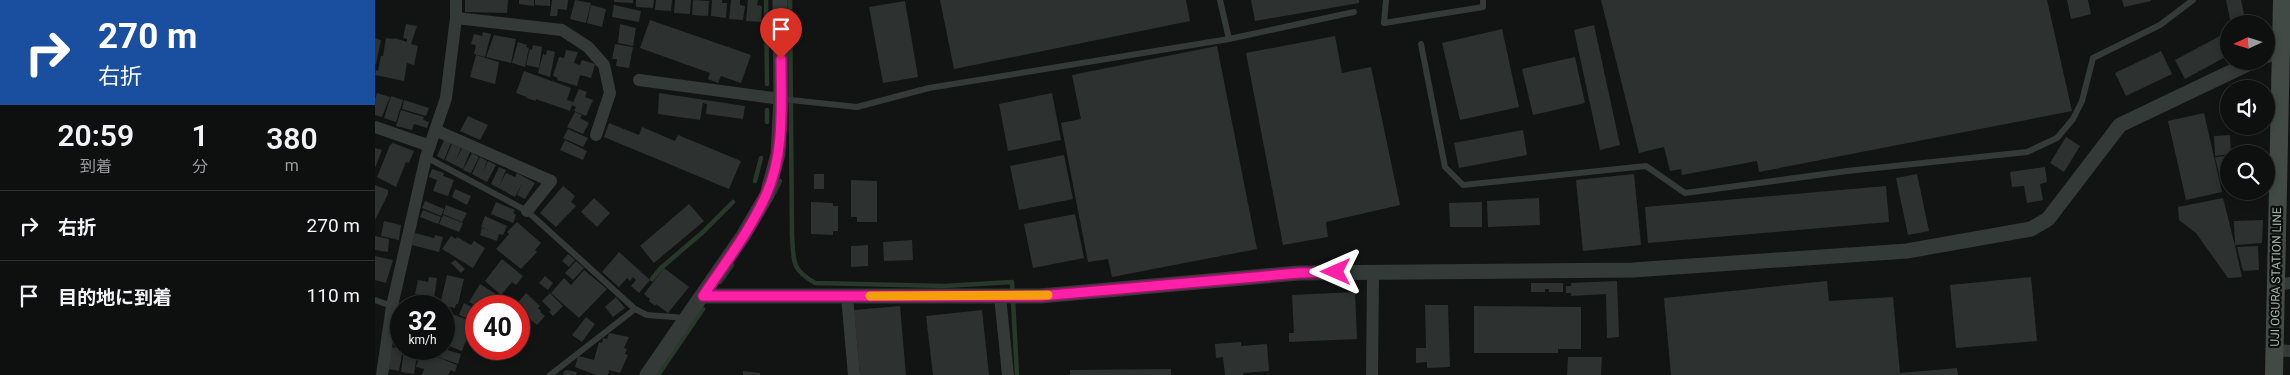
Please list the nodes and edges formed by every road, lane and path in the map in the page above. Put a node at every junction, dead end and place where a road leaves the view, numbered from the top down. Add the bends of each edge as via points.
1 (456, 0) edge
2 (780, 0) edge
3 (1220, 0) edge
4 (1386, 0) edge
5 (1483, 0) edge
6 (2193, 0) edge
7 (2282, 0) edge
8 (1354, 12) dead end
9 (456, 18) junction
10 (1229, 39) junction
11 (1421, 44) dead end
12 (2279, 51) edge
13 (2235, 70) edge
14 (639, 80) dead end
15 (781, 99) junction
16 (375, 127) edge
17 (435, 130) junction
18 (596, 135) dead end
19 (428, 152) junction
20 (527, 211) junction
21 (1373, 272) junction
22 (2283, 284) edge
23 (395, 295) edge
24 (703, 296) junction
25 (847, 296) junction
26 (1000, 296) junction
27 (375, 300) edge
28 (390, 305) edge
29 (635, 309) junction
30 (687, 318) junction
31 (390, 320) edge
32 (2282, 351) edge
33 (382, 375) edge
34 (550, 375) edge
35 (647, 375) edge
36 (854, 375) edge
37 (1008, 375) edge
38 (1372, 375) edge
39 (2274, 375) edge

1 - 9 street
2 - 15 street
3 - 10 lane
4 - 5 lane via 1384,23 1483,7
6 - 11 lane via 2160,25 2093,58 2083,101 2073,120 2057,138 2027,152 1847,171 1685,193 1646,166 1463,186 1445,167
7 - 12 main road, UJI OGURA STATION LINE
8 - 10 lane
9 - 17 street via 446,98
9 - 18 street via 562,30 587,47 604,65 610,93
10 - 15 lane via 929,88 857,107
12 - 22 main road, UJI OGURA STATION LINE
13 - 21 street via 2120,125 2048,219 2031,229 1907,251 1643,270
14 - 15 street
15 - 24 street via 778,154 767,195
16 - 19 street
17 - 19 street
17 - 20 street via 551,181
19 - 20 lane
19 - 23 street
20 - 29 lane
21 - 26 street via 1299,273 1040,296
21 - 38 street
22 - 32 main road, UJI OGURA STATION LINE
24 - 25 street
24 - 30 street
25 - 26 street
25 - 36 street
26 - 37 street
27 - 28 lane
29 - 30 lane via 647,315
29 - 34 lane
30 - 35 street
31 - 33 street
32 - 39 main road, UJI OGURA STATION LINE

